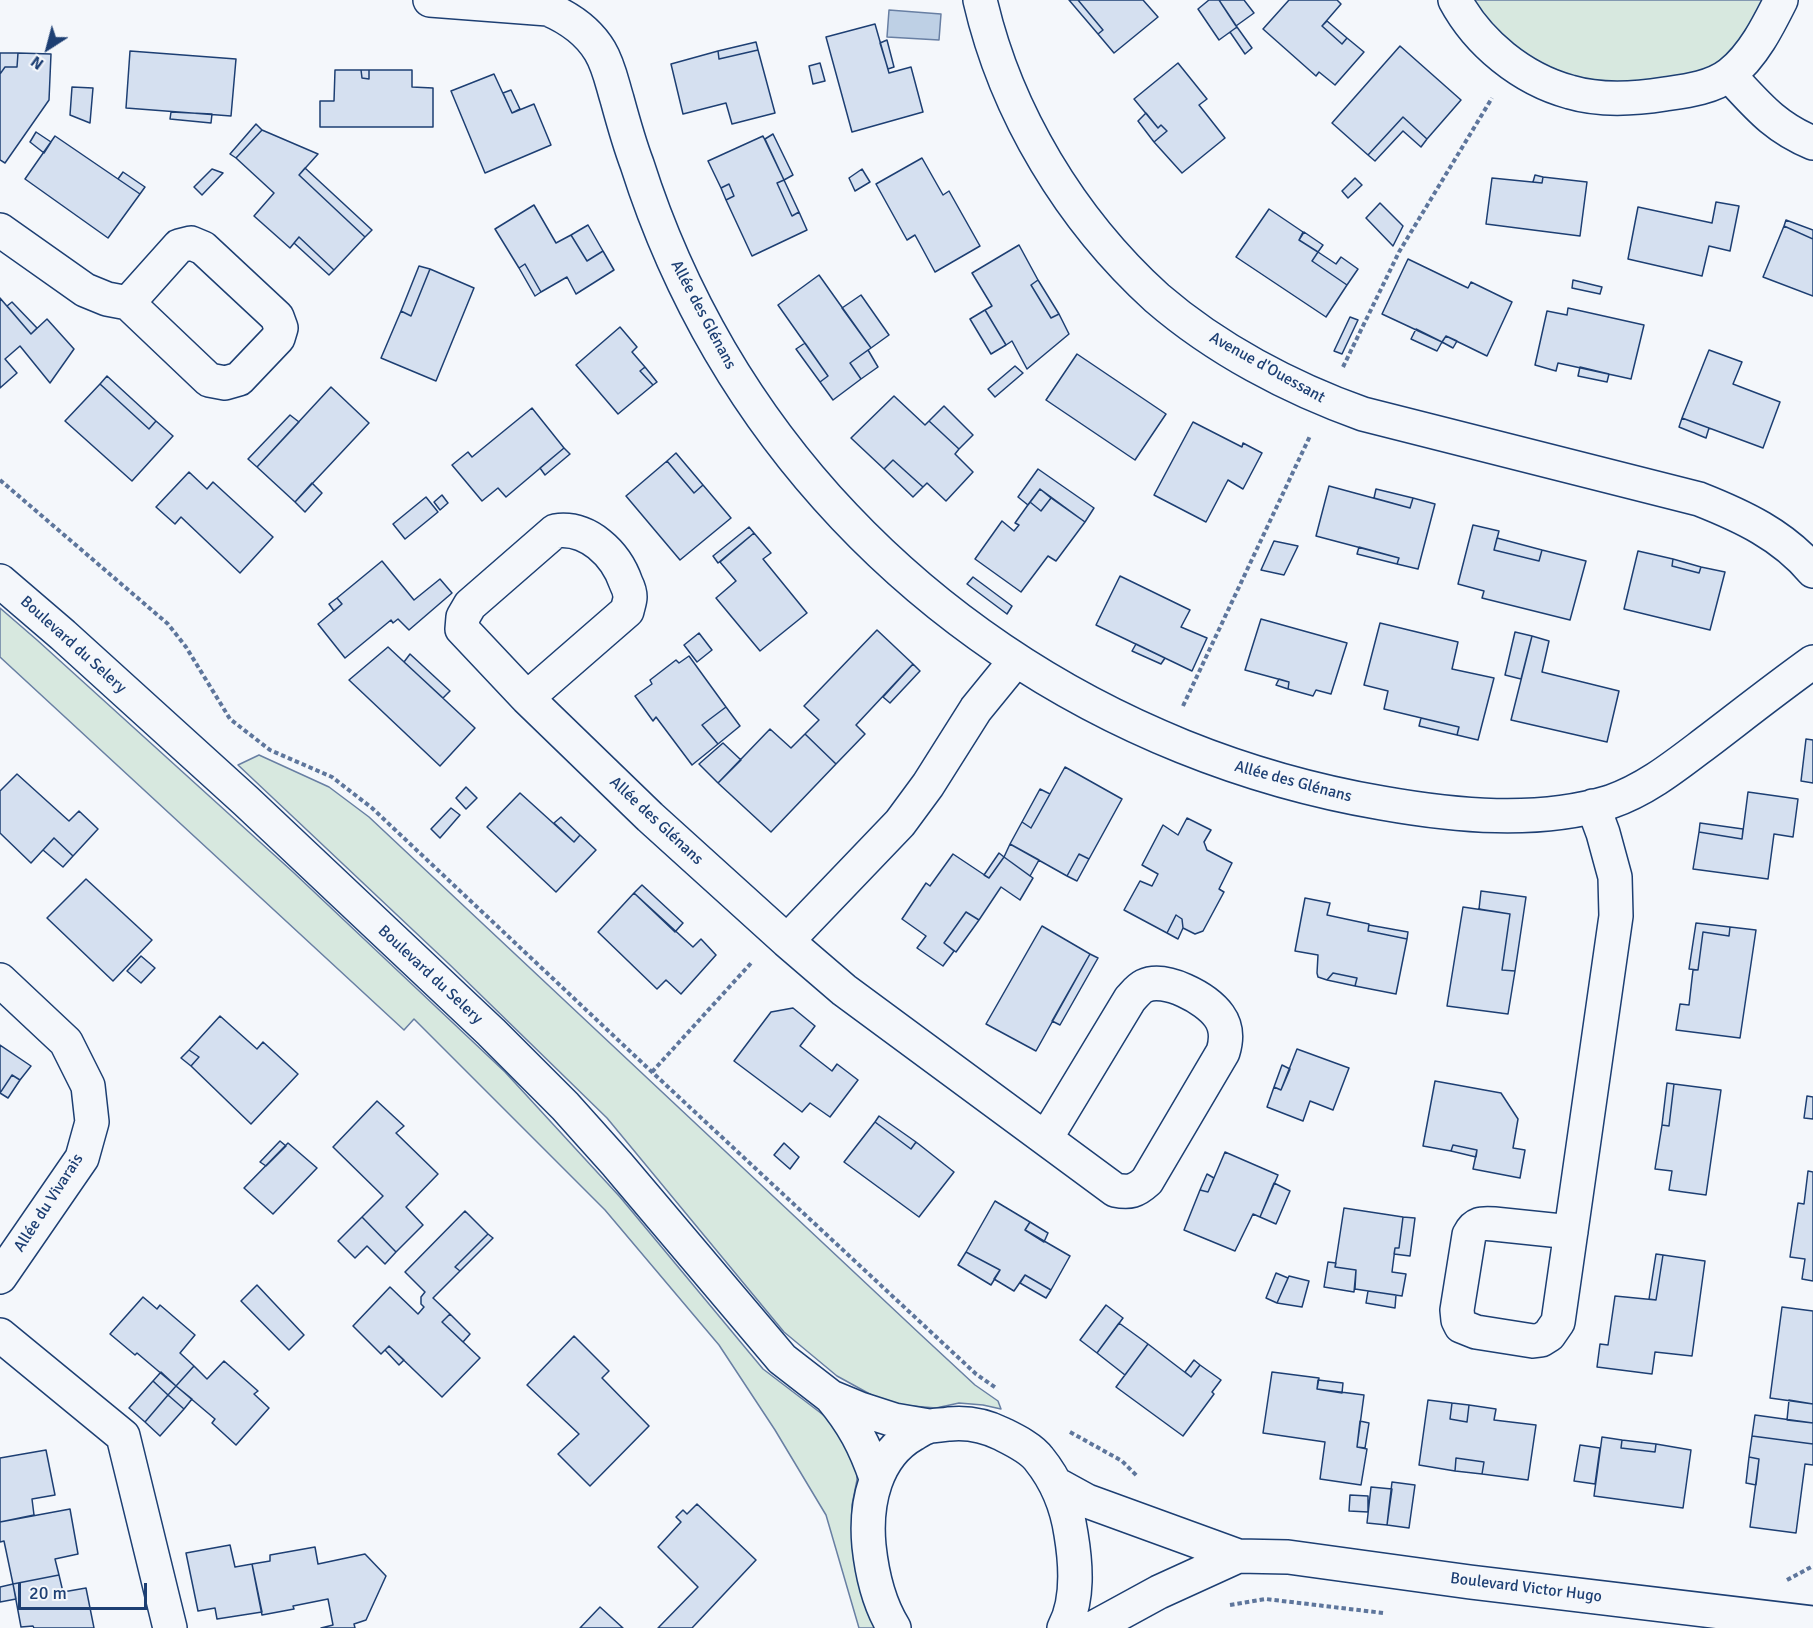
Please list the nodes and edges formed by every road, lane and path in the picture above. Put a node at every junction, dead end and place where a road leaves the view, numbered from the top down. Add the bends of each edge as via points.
1 (430, 0) edge
2 (980, 0) edge
3 (1455, 0) edge
4 (1781, 0) edge
5 (1729, 75) junction
6 (1813, 144) edge
7 (0, 230) edge
8 (128, 303) junction
9 (0, 480) edge
10 (1813, 572) edge
11 (0, 581) edge
12 (1016, 660) junction
13 (1813, 662) edge
14 (527, 698) junction
15 (1593, 806) junction
16 (782, 937) junction
17 (0, 980) edge
18 (652, 1072) junction
19 (1046, 1138) junction
20 (1571, 1232) dead end
21 (0, 1277) edge
22 (0, 1335) edge
23 (1000, 1391) dead end
24 (831, 1397) junction
25 (929, 1426) junction
26 (1070, 1432) dead end
27 (876, 1478) junction
28 (1056, 1484) junction
29 (1150, 1525) junction
30 (1238, 1556) junction
31 (1226, 1606) dead end
32 (1395, 1614) dead end
33 (1813, 1623) edge
34 (170, 1628) edge
35 (894, 1628) edge
36 (1064, 1628) edge
37 (1093, 1628) edge

1 - 12 street, Allée des Glénans via 548,9 565,16 590,37 607,63 665,243 693,302 751,399 786,448 865,537 951,614
2 - 10 street, Avenue d'Ouessant via 1020,115 1061,185 1106,243 1157,298 1223,346 1326,401 1363,414 1699,500 1734,513 1784,544
3 - 5 street via 1483,40 1505,58 1541,81 1570,93 1607,98 1648,97 1689,91
4 - 5 street via 1749,55
5 - 6 street via 1775,123
7 - 8 street via 85,290
8 - 8 street via 209,380 225,383 239,380 278,338 281,328 277,317 203,248 191,243 179,246
9 - 18 path via 168,624 230,719 270,750 332,777 372,808
11 - 24 street, Boulevard du Selery via 246,801 491,1032 617,1164 764,1340
12 - 15 street, Allée des Glénans via 1085,702 1167,741 1292,784 1350,798 1452,812 1540,814
12 - 16 street via 976,709 900,823
13 - 15 street, Allée des Glénans via 1656,780
14 - 14 street, Allée des Glénans via 462,629 463,617 470,605 555,531 582,534 606,548 622,571 630,595 627,611
14 - 16 street, Allée des Glénans
15 - 20 street via 1615,877 1616,916
16 - 18 path
16 - 19 street, Allée des Glénans via 844,990
17 - 21 street, Allée du Vivarais via 66,1042 88,1086 92,1122 82,1158
18 - 23 path via 976,1374
19 - 19 street, Allée des Glénans via 1115,1190 1134,1192 1147,1181 1223,1052 1226,1034 1219,1015 1178,987 1159,983 1144,986 1130,999
22 - 34 street via 123,1436
24 - 25 street, Boulevard du Selery via 894,1420
24 - 27 street, Boulevard du Selery via 852,1422
25 - 27 street via 894,1450
25 - 28 street via 986,1426 1038,1457
26 - 29 path via 1122,1461 1155,1491
27 - 35 street via 869,1510 871,1563 886,1615
28 - 29 street, Boulevard Victor Hugo via 1087,1501
28 - 36 street via 1069,1523 1075,1560 1073,1598
29 - 30 street, Boulevard Victor Hugo
30 - 33 street, Boulevard Victor Hugo via 1288,1557
30 - 37 street, Boulevard Victor Hugo
31 - 32 path via 1266,1599

